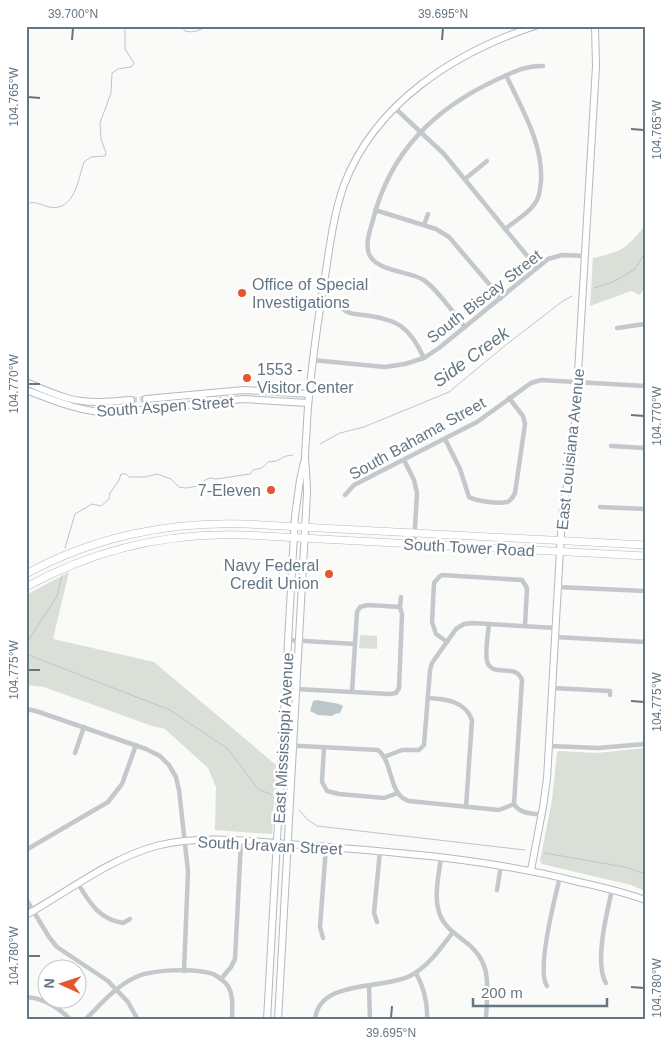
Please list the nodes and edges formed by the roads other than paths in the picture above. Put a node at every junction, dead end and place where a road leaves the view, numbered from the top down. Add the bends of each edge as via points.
1 (536, 26) edge
2 (595, 26) edge
3 (543, 66) dead end
4 (506, 75) junction
5 (395, 108) junction
6 (420, 131) junction
7 (487, 162) dead end
8 (465, 179) junction
9 (375, 210) junction
10 (428, 214) dead end
11 (424, 225) junction
12 (505, 229) junction
13 (585, 256) junction
14 (537, 268) junction
15 (501, 298) junction
16 (341, 307) dead end
17 (645, 324) edge
18 (465, 327) junction
19 (617, 328) dead end
20 (424, 358) junction
21 (312, 360) junction
22 (26, 382) edge
23 (578, 382) junction
24 (645, 386) edge
25 (26, 390) edge
26 (224, 391) junction
27 (209, 392) junction
28 (309, 394) junction
29 (146, 398) tunnel mouth
30 (509, 398) junction
31 (131, 400) tunnel mouth
32 (225, 402) junction
33 (308, 403) junction
34 (210, 404) junction
35 (445, 439) junction
36 (611, 446) dead end
37 (645, 448) edge
38 (305, 458) junction
39 (404, 460) junction
40 (345, 495) dead end
41 (600, 507) dead end
42 (645, 509) edge
43 (217, 524) junction
44 (295, 527) junction
45 (305, 528) junction
46 (415, 533) junction
47 (178, 537) junction
48 (294, 538) junction
49 (304, 538) junction
50 (560, 541) junction
51 (414, 544) junction
52 (645, 545) edge
53 (560, 552) junction
54 (645, 556) edge
55 (26, 574) edge
56 (26, 587) edge
57 (558, 587) junction
58 (645, 591) edge
59 (401, 597) dead end
60 (400, 607) junction
61 (489, 624) junction
62 (525, 626) junction
63 (556, 628) junction
64 (555, 637) junction
65 (288, 640) junction
66 (299, 640) junction
67 (447, 642) junction
68 (645, 642) edge
69 (355, 644) junction
70 (553, 688) junction
71 (296, 689) junction
72 (352, 692) junction
73 (610, 695) dead end
74 (428, 698) junction
75 (26, 709) edge
76 (84, 727) junction
77 (645, 744) edge
78 (136, 745) junction
79 (282, 745) junction
80 (293, 745) junction
81 (550, 746) junction
82 (324, 747) junction
83 (75, 754) dead end
84 (384, 757) junction
85 (398, 793) junction
86 (514, 804) junction
87 (466, 807) junction
88 (542, 815) junction
89 (185, 841) junction
90 (241, 842) junction
91 (277, 844) junction
92 (287, 844) junction
93 (326, 847) junction
94 (26, 850) edge
95 (380, 851) junction
96 (441, 857) junction
97 (501, 865) junction
98 (531, 870) junction
99 (560, 877) junction
100 (78, 884) junction
101 (496, 890) dead end
102 (612, 890) junction
103 (26, 899) edge
104 (645, 900) edge
105 (29, 913) edge
106 (130, 919) dead end
107 (377, 922) dead end
108 (453, 932) junction
109 (322, 938) dead end
110 (184, 971) junction
111 (416, 973) junction
112 (221, 979) junction
113 (606, 982) dead end
114 (547, 986) dead end
115 (368, 987) junction
116 (117, 989) junction
117 (26, 997) edge
118 (71, 1020) edge
119 (84, 1020) edge
120 (138, 1020) edge
121 (232, 1020) edge
122 (267, 1020) edge
123 (278, 1020) edge
124 (315, 1020) edge
125 (370, 1020) edge
126 (427, 1020) edge
127 (486, 1020) edge

1 - 5 street, East Mississippi Avenue via 507,36 450,64 418,85
2 - 13 street, East Louisiana Avenue via 596,66
3 - 4 street via 532,65
4 - 6 street via 461,98
4 - 12 street via 536,142 541,174 536,202
5 - 6 street
5 - 21 street, East Mississippi Avenue via 362,148 341,195
6 - 8 street
6 - 9 street via 392,171
7 - 8 street
8 - 12 street
9 - 11 street
9 - 18 street via 368,246 372,259 382,266 426,281
10 - 11 street
11 - 15 street via 456,243
12 - 14 street
13 - 14 street, South Biscay Street via 558,256
13 - 23 street, East Louisiana Avenue
14 - 15 street, South Biscay Street
15 - 18 street, South Biscay Street
16 - 20 street via 348,312 386,318 398,324 410,334
17 - 19 street
18 - 20 street, South Biscay Street
20 - 21 street, South Biscay Street via 385,367
21 - 28 street, East Mississippi Avenue
22 - 31 street, South Aspen Street via 66,398 86,402
23 - 24 street, South Bahama Street
23 - 30 street, South Bahama Street via 536,381
23 - 50 street, East Louisiana Avenue via 573,451
25 - 34 street, South Aspen Street via 66,406 100,413
26 - 27 street, South Aspen Street
26 - 28 street, South Aspen Street
26 - 32 street
27 - 29 street, South Aspen Street
27 - 34 street
28 - 33 street, East Mississippi Avenue
30 - 35 street, South Bahama Street via 477,422
30 - 35 street via 526,424 512,499 507,502 478,501 469,497
32 - 33 street, South Aspen Street via 249,399
32 - 34 street, South Aspen Street
33 - 38 street, East Mississippi Avenue
35 - 39 street, South Bahama Street
36 - 37 street
38 - 44 street, East Mississippi Avenue
38 - 45 street, East Mississippi Avenue
39 - 40 street, South Bahama Street via 354,485
39 - 46 street via 417,493
41 - 42 street
43 - 44 main road, South Tower Road
43 - 47 main road via 212,531 188,532
43 - 55 main road, South Tower Road via 170,527 114,539 66,555
44 - 45 main road, South Tower Road
44 - 48 street, East Mississippi Avenue
45 - 46 main road, South Tower Road
45 - 49 street, East Mississippi Avenue
46 - 50 main road, South Tower Road
46 - 51 street
47 - 48 main road, South Tower Road via 230,534
47 - 56 main road via 100,554
48 - 49 main road, South Tower Road
48 - 65 street, East Mississippi Avenue
49 - 51 main road, South Tower Road
49 - 66 street, East Mississippi Avenue
50 - 52 main road, South Tower Road
50 - 53 street, East Louisiana Avenue
51 - 53 main road, South Tower Road
53 - 54 main road, South Tower Road
53 - 57 street, East Louisiana Avenue
57 - 58 street
57 - 63 street, East Louisiana Avenue
59 - 60 street
60 - 69 street via 360,607
60 - 72 street via 399,688 390,694
61 - 62 street
61 - 67 street via 464,624
61 - 86 street via 489,666 516,672 522,680
62 - 63 street
62 - 67 street via 526,588 522,580 442,575 434,583 432,622 436,634
63 - 64 street, East Louisiana Avenue
64 - 68 street
64 - 70 street, East Louisiana Avenue
65 - 66 street
65 - 79 street, East Mississippi Avenue
66 - 69 street
66 - 71 street, East Mississippi Avenue
67 - 74 street via 432,663
69 - 72 street
70 - 73 street via 610,691
70 - 81 street, East Louisiana Avenue
71 - 72 street
71 - 80 street, East Mississippi Avenue
74 - 84 street via 424,745 419,750 402,750
74 - 87 street via 451,700 468,712 472,720
75 - 76 street
76 - 78 street
76 - 83 street
77 - 81 street via 598,748
78 - 89 street via 160,756 176,777
78 - 94 street via 119,793
79 - 80 street
79 - 91 street, East Mississippi Avenue
80 - 82 street
80 - 92 street, East Mississippi Avenue
81 - 88 street, East Louisiana Avenue
82 - 84 street via 375,749
82 - 85 street via 322,782 327,791 384,798
84 - 85 street
85 - 87 street via 409,801
86 - 87 street via 499,810
86 - 88 street via 522,812
88 - 98 street, East Louisiana Avenue
89 - 90 street, South Uravan Street
89 - 100 street, South Uravan Street via 131,855
89 - 110 street via 188,880
90 - 91 street, South Uravan Street
90 - 112 street via 235,959
91 - 92 street, South Uravan Street
91 - 122 street, East Mississippi Avenue
92 - 93 street, South Uravan Street
92 - 123 street, East Mississippi Avenue
93 - 95 street, South Uravan Street
93 - 109 street
95 - 96 street, South Uravan Street
95 - 107 street via 374,913
96 - 97 street, South Uravan Street
96 - 108 street via 437,907 444,923
97 - 98 street, South Uravan Street
97 - 101 street
98 - 99 street, South Uravan Street
99 - 102 street, South Uravan Street
99 - 114 street via 547,936 543,978
100 - 105 street, South Uravan Street
100 - 106 street via 94,908 104,916 123,923
102 - 104 street, South Uravan Street
102 - 113 street via 603,935 602,973
103 - 105 street
105 - 116 street via 57,947
108 - 111 street via 434,958
108 - 127 street via 476,950 484,962 488,980
110 - 112 street via 207,973
110 - 116 street via 160,970 142,974
111 - 115 street via 400,981
111 - 126 street via 426,999
112 - 121 street via 232,995
115 - 124 street via 328,996 320,1004
115 - 125 street
116 - 119 street
116 - 120 street
117 - 118 street via 46,1002

